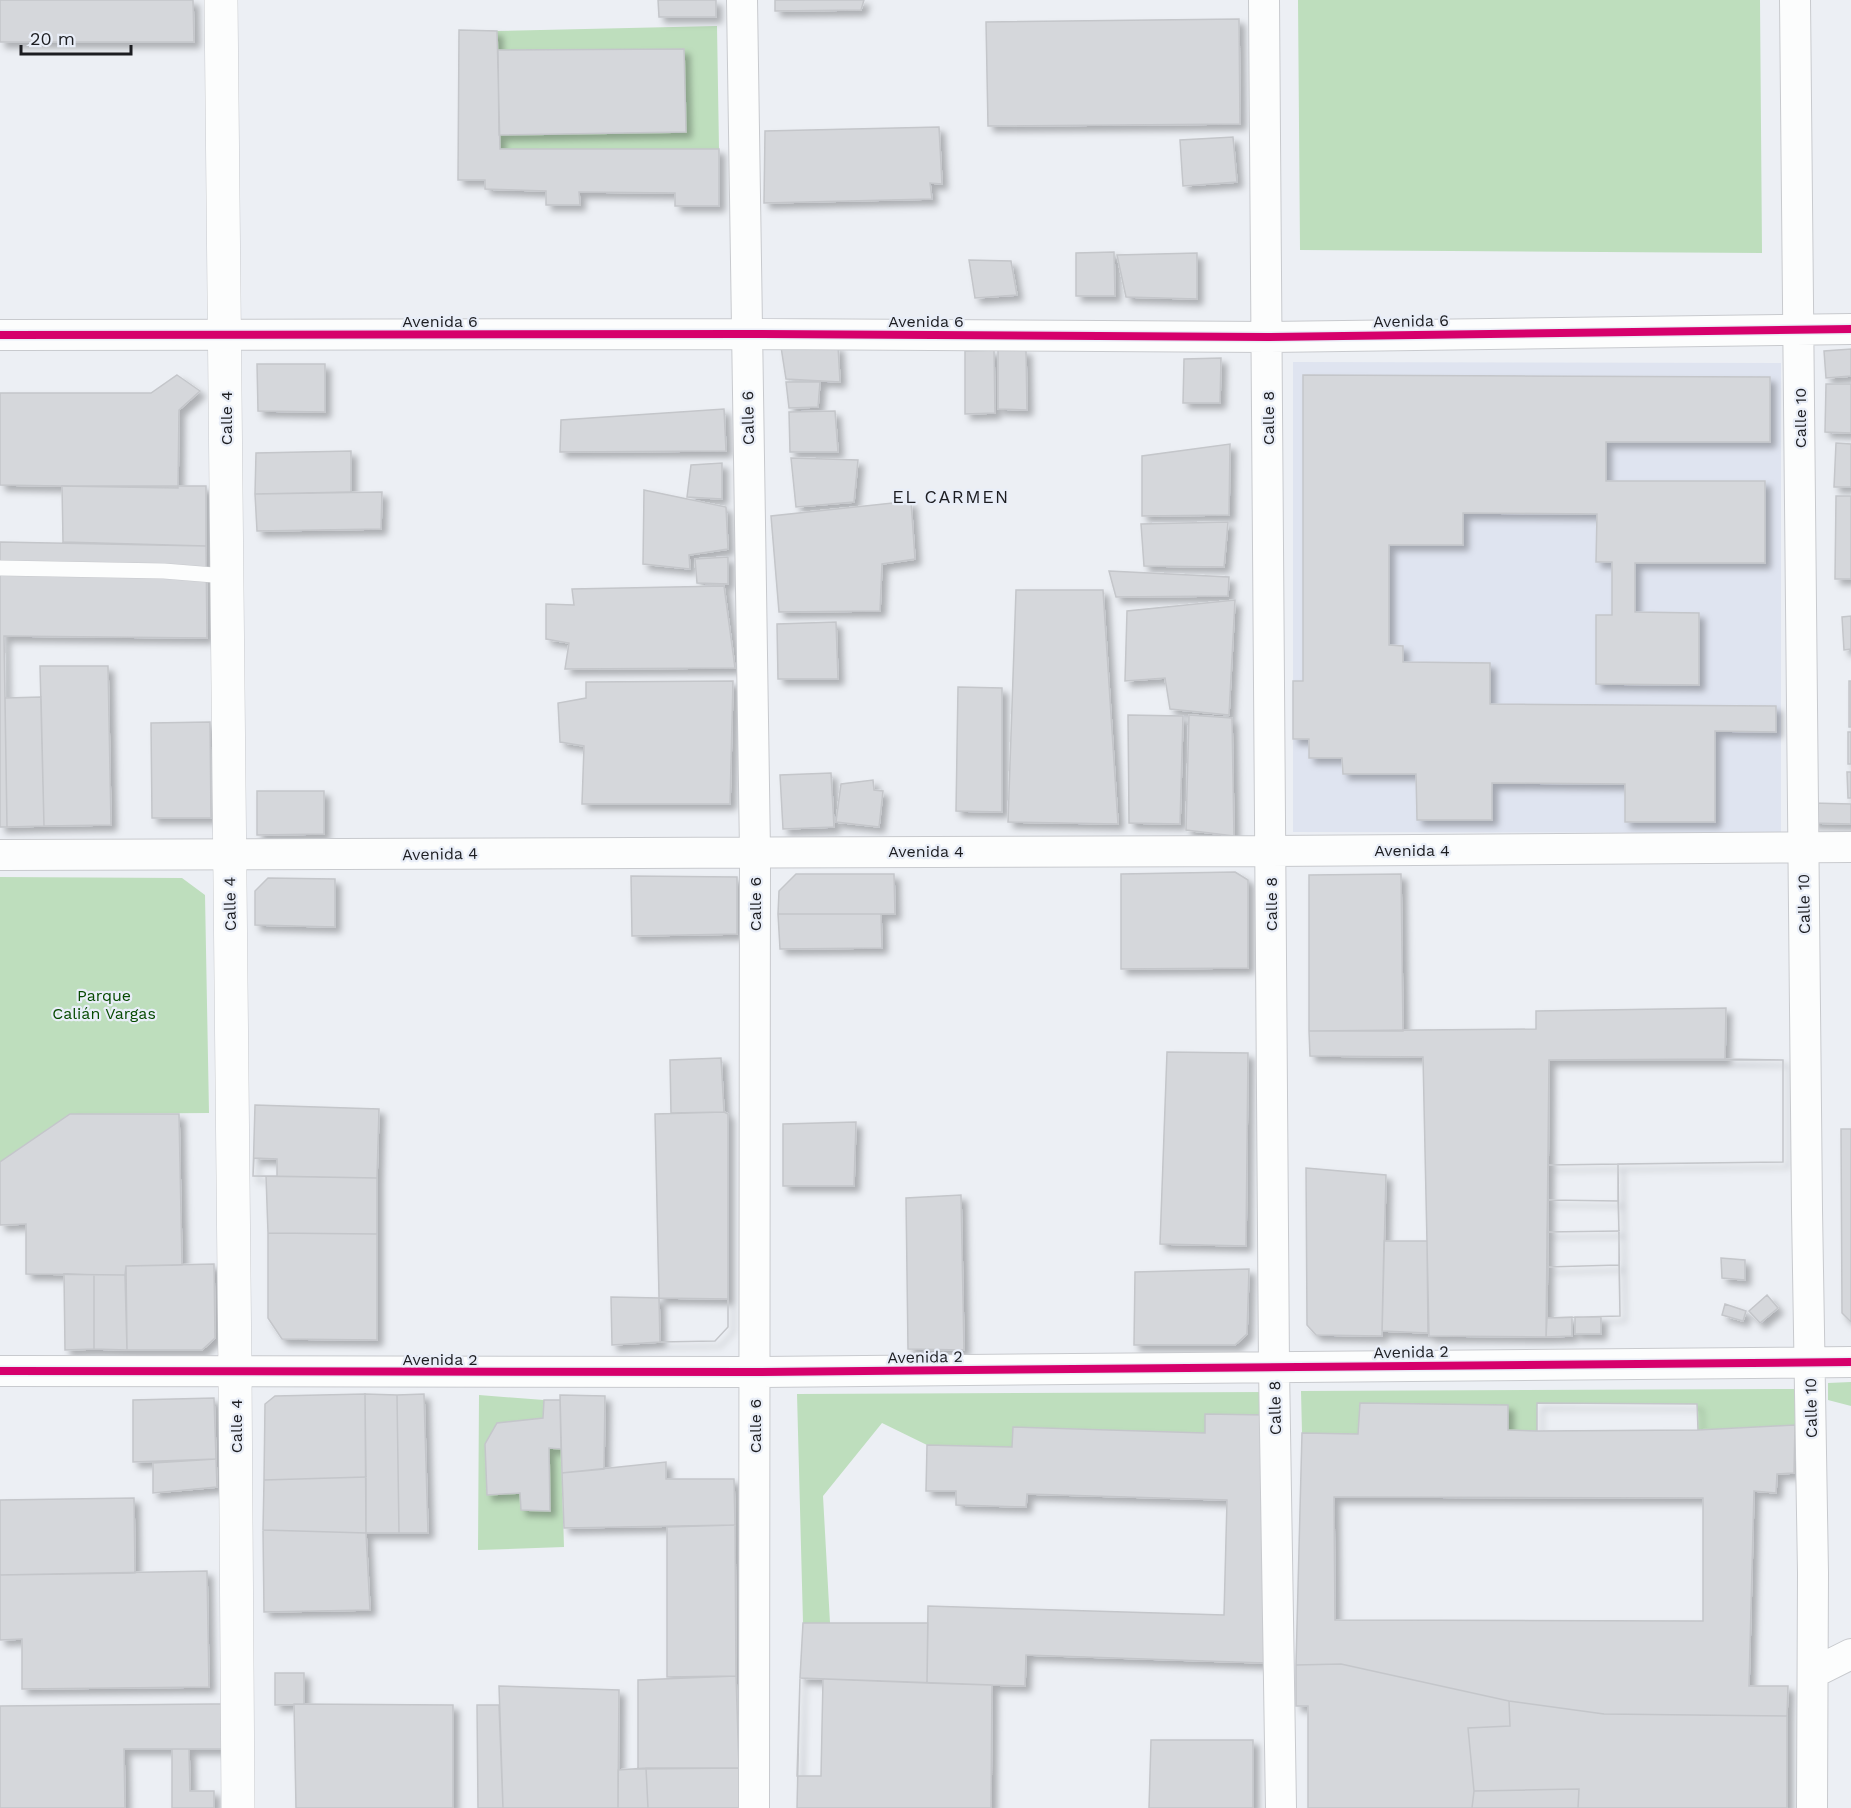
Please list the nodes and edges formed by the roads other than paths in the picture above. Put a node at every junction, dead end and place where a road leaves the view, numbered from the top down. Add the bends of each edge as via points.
1 (221, 0) edge
2 (742, 0) edge
3 (1264, 0) edge
4 (1795, 0) edge
5 (1851, 329) edge
6 (1799, 330) junction
7 (225, 334) junction
8 (747, 334) junction
9 (0, 335) edge
10 (1267, 337) junction
11 (0, 568) edge
12 (226, 576) junction
13 (1803, 847) junction
14 (1851, 847) edge
15 (1270, 851) junction
16 (755, 852) junction
17 (0, 855) edge
18 (230, 855) junction
19 (1807, 1362) junction
20 (1851, 1362) edge
21 (1274, 1367) junction
22 (0, 1371) edge
23 (235, 1372) junction
24 (755, 1372) junction
25 (1804, 1554) dead end
26 (1851, 1654) edge
27 (1813, 1672) junction
28 (238, 1808) edge
29 (754, 1808) edge
30 (1281, 1808) edge
31 (1812, 1808) edge

1 - 7 street, Calle 4
2 - 8 street, Calle 6
3 - 10 street, Calle 8
4 - 6 street, Calle 10
5 - 6 street, Avenida 6
6 - 10 street, Avenida 6
6 - 13 street, Calle 10
7 - 8 street, Avenida 6
7 - 9 street, Avenida 6
7 - 12 street, Calle 4
8 - 10 street, Avenida 6
8 - 16 street, Calle 6
10 - 15 street, Calle 8
11 - 12 lane
12 - 18 street, Calle 4
13 - 14 street, Avenida 4
13 - 15 street, Avenida 4
13 - 19 street, Calle 10
15 - 16 street, Avenida 4
15 - 21 street, Calle 8
16 - 18 street, Avenida 4
16 - 24 street, Calle 6
17 - 18 street, Avenida 4
18 - 23 street, Calle 4
19 - 20 street, Avenida 2
19 - 21 street, Avenida 2
19 - 25 lane
19 - 27 street, Calle 10
21 - 24 street, Avenida 2
21 - 30 street, Calle 8
22 - 23 street, Avenida 2
23 - 24 street, Avenida 2
23 - 28 street, Calle 4
24 - 29 street, Calle 6
26 - 27 street
27 - 31 street, Calle 10

